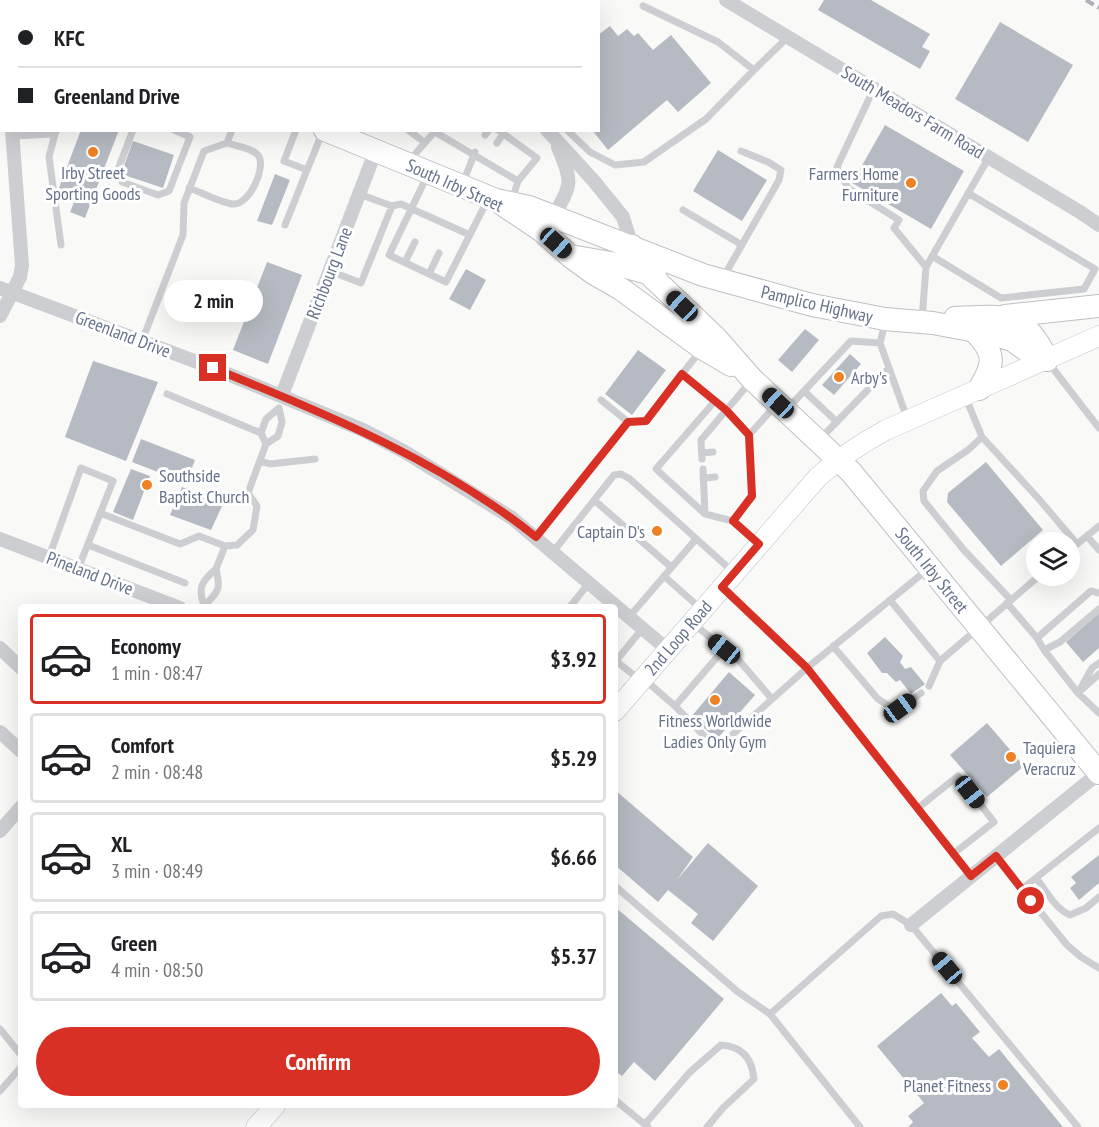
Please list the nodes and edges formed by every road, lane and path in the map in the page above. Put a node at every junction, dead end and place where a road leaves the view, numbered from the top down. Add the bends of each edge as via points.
1 (726, 0) edge
2 (644, 6) dead end
3 (788, 37) junction
4 (754, 70) junction
5 (874, 88) junction
6 (56, 132) edge
7 (131, 132) edge
8 (231, 132) edge
9 (295, 132) edge
10 (323, 132) edge
11 (334, 132) edge
12 (411, 132) edge
13 (434, 132) edge
14 (437, 132) edge
15 (501, 132) edge
16 (569, 132) edge
17 (12, 133) edge
18 (191, 134) edge
19 (551, 135) edge
20 (355, 136) edge
21 (424, 142) junction
22 (227, 143) junction
23 (497, 143) dead end
24 (516, 143) junction
25 (376, 150) junction
26 (510, 151) dead end
27 (741, 151) dead end
28 (474, 153) junction
29 (989, 157) junction
30 (408, 163) junction
31 (307, 170) junction
32 (429, 172) junction
33 (519, 182) junction
34 (462, 186) junction
35 (189, 188) junction
36 (968, 193) junction
37 (359, 194) junction
38 (499, 200) junction
39 (393, 206) junction
40 (412, 208) junction
41 (683, 210) dead end
42 (428, 215) junction
43 (554, 216) junction
44 (424, 223) dead end
45 (285, 225) dead end
46 (1099, 225) edge
47 (452, 227) junction
48 (448, 235) dead end
49 (470, 236) junction
50 (415, 242) dead end
51 (61, 245) dead end
52 (742, 245) junction
53 (632, 246) junction
54 (439, 253) dead end
55 (570, 256) junction
56 (932, 256) junction
57 (405, 262) junction
58 (926, 267) junction
59 (330, 271) junction
60 (648, 273) junction
61 (429, 274) junction
62 (712, 278) junction
63 (6, 290) edge
64 (1099, 306) edge
65 (0, 315) edge
66 (1004, 316) junction
67 (885, 319) junction
68 (928, 323) junction
69 (975, 332) junction
70 (1099, 336) edge
71 (142, 341) junction
72 (880, 343) junction
73 (702, 348) junction
74 (1047, 360) junction
75 (889, 368) junction
76 (682, 374) junction
77 (752, 379) junction
78 (804, 391) junction
79 (972, 392) junction
80 (167, 394) dead end
81 (601, 400) dead end
82 (715, 401) junction
83 (280, 402) junction
84 (782, 406) junction
85 (726, 410) junction
86 (908, 421) junction
87 (628, 422) junction
88 (837, 422) junction
89 (1099, 428) edge
90 (261, 433) junction
91 (749, 435) junction
92 (982, 437) junction
93 (819, 440) junction
94 (266, 444) junction
95 (750, 450) junction
96 (740, 451) dead end
97 (713, 452) dead end
98 (315, 459) dead end
99 (838, 459) junction
100 (260, 461) junction
101 (703, 469) dead end
102 (742, 475) dead end
103 (751, 475) junction
104 (715, 477) dead end
105 (703, 478) junction
106 (594, 500) junction
107 (100, 513) junction
108 (705, 514) junction
109 (733, 521) junction
110 (1099, 526) edge
111 (1067, 532) edge
112 (1087, 536) junction
113 (536, 537) junction
114 (0, 539) edge
115 (696, 539) junction
116 (1080, 542) edge
117 (759, 544) junction
118 (88, 545) junction
119 (225, 546) junction
120 (1099, 550) edge
121 (553, 552) junction
122 (48, 557) junction
123 (671, 567) junction
124 (930, 567) junction
125 (78, 569) junction
126 (216, 569) junction
127 (664, 576) junction
128 (728, 580) junction
129 (185, 583) dead end
130 (589, 583) junction
131 (1027, 586) edge
132 (1099, 593) edge
133 (890, 600) junction
134 (1009, 601) junction
135 (170, 604) edge
136 (202, 604) edge
137 (206, 604) edge
138 (572, 604) edge
139 (614, 604) edge
140 (618, 607) edge
141 (1099, 609) edge
142 (629, 616) junction
143 (697, 616) junction
144 (978, 627) junction
145 (643, 628) junction
146 (1037, 638) junction
147 (833, 646) junction
148 (0, 648) edge
149 (724, 649) junction
150 (668, 650) junction
151 (1044, 650) junction
152 (618, 658) edge
153 (940, 661) junction
154 (1099, 663) edge
155 (618, 664) edge
156 (18, 665) edge
157 (807, 668) junction
158 (1099, 674) edge
159 (642, 680) junction
160 (929, 686) dead end
161 (921, 693) dead end
162 (1078, 693) junction
163 (772, 699) junction
164 (618, 703) edge
165 (675, 706) junction
166 (1099, 713) edge
167 (0, 732) edge
168 (18, 748) edge
169 (1099, 773) edge
170 (918, 808) junction
171 (18, 810) edge
172 (1099, 828) edge
173 (0, 831) edge
174 (953, 854) junction
175 (996, 856) junction
176 (971, 876) junction
177 (1036, 878) junction
178 (618, 889) edge
179 (1022, 889) junction
180 (1099, 897) edge
181 (912, 925) junction
182 (1099, 969) edge
183 (770, 1014) junction
184 (0, 1029) edge
185 (18, 1050) edge
186 (18, 1070) edge
187 (0, 1091) edge
188 (618, 1103) edge
189 (272, 1108) edge
190 (646, 1126) edge
191 (256, 1127) edge
192 (707, 1127) edge
193 (860, 1127) edge
194 (1078, 1127) edge

1 - 3 street, South Meadors Farm Road
2 - 4 lane via 718,42
3 - 4 lane
3 - 5 street, South Meadors Farm Road
4 - 16 lane via 706,119 644,162 615,165 590,152
5 - 29 street, South Meadors Farm Road
5 - 58 lane via 837,167 848,188 899,220 894,228
6 - 17 lane
6 - 51 lane via 49,158
7 - 18 lane via 118,178 158,195 169,191
8 - 22 lane
9 - 31 lane via 284,161
10 - 31 lane
11 - 20 main road, South Irby Street
12 - 21 lane
13 - 21 lane
14 - 28 lane
15 - 23 lane
15 - 24 lane
17 - 63 street via 22,265
19 - 43 street via 569,175 568,189
19 - 53 street via 623,217
20 - 25 main road, South Irby Street
21 - 30 lane
22 - 35 lane via 204,151
22 - 35 lane via 260,158 262,164 250,197 233,204
24 - 26 lane
24 - 33 lane via 537,158
25 - 30 main road, South Irby Street
25 - 37 street, Richbourg Lane
27 - 52 lane via 781,170
28 - 33 lane
28 - 34 lane
29 - 36 lane
29 - 46 street, South Meadors Farm Road
30 - 32 main road, South Irby Street
31 - 45 lane
32 - 34 main road, South Irby Street
32 - 40 lane
33 - 38 lane
34 - 38 main road, South Irby Street
35 - 71 lane via 184,203 183,235
36 - 56 lane
36 - 56 lane via 1095,269 1084,290 1001,298
37 - 39 lane
37 - 59 street, Richbourg Lane
38 - 43 main road, Pamplico Highway
38 - 49 lane
38 - 55 main road, South Irby Street
39 - 40 lane
39 - 59 lane via 361,283
40 - 42 lane
40 - 57 lane via 389,255
41 - 52 lane
42 - 44 lane
42 - 47 lane
43 - 53 main road, Pamplico Highway
47 - 48 lane
47 - 49 lane
49 - 61 lane via 446,282
50 - 57 lane
52 - 62 lane
53 - 60 main road, South Irby Street
53 - 62 main road, Pamplico Highway
54 - 61 lane
55 - 60 main road, Pamplico Highway
55 - 73 main road, South Irby Street
56 - 58 lane
57 - 61 lane
58 - 68 lane
59 - 83 street, Richbourg Lane
60 - 62 main road, Pamplico Highway via 671,280
60 - 77 main road, South Irby Street via 716,338
62 - 67 main road, Pamplico Highway via 812,305
63 - 65 street
63 - 71 street, Greenland Drive
64 - 66 main road, Pamplico Highway
66 - 68 main road, Pamplico Highway
66 - 74 main road via 1031,333
67 - 68 main road, Pamplico Highway
67 - 72 lane
68 - 69 main road, Pamplico Highway
69 - 74 main road, Pamplico Highway via 1012,340
69 - 79 main road via 987,344 992,357 990,369
70 - 74 main road
71 - 83 street, Greenland Drive
72 - 75 lane
72 - 78 lane via 850,341
73 - 76 lane
73 - 77 main road, South Irby Street
74 - 79 main road
74 - 89 lane
75 - 86 lane
75 - 88 lane
76 - 82 lane
76 - 87 lane via 646,421
77 - 84 main road, South Irby Street
77 - 85 lane
78 - 84 lane
78 - 88 lane
79 - 86 main road
79 - 92 lane
80 - 90 lane
81 - 87 lane
82 - 85 lane
82 - 108 lane via 656,470
83 - 90 lane via 266,418
83 - 94 lane via 282,422 278,436
83 - 113 street, Greenland Drive via 363,430 405,452
84 - 91 lane
84 - 93 main road, South Irby Street
85 - 91 lane
85 - 97 lane via 701,440 702,456
86 - 99 main road
87 - 113 lane
88 - 93 lane
90 - 94 lane
91 - 95 lane
92 - 111 lane
92 - 134 lane via 937,471 923,491 924,501
93 - 99 main road, South Irby Street
94 - 100 lane
95 - 96 lane
95 - 103 lane
98 - 100 lane via 270,464
99 - 117 main road, 2nd Loop Road
99 - 124 main road, South Irby Street
100 - 119 lane via 248,494 257,506 253,530 237,545
101 - 105 lane
102 - 103 lane
103 - 109 lane via 752,496
104 - 105 lane
105 - 108 lane
106 - 115 lane via 614,475 621,474
106 - 121 lane
106 - 123 lane
107 - 118 lane
107 - 119 lane via 180,544 199,536
107 - 122 lane via 113,481 81,468
108 - 109 lane
109 - 117 lane
110 - 112 lane
112 - 116 lane
112 - 120 lane
113 - 121 street, Greenland Drive
114 - 122 street, Pineland Drive
115 - 123 lane
115 - 128 lane
117 - 128 main road, 2nd Loop Road
118 - 125 lane
118 - 129 lane
119 - 126 lane
121 - 130 street, Greenland Drive
122 - 125 street, Pineland Drive
123 - 127 lane
124 - 133 lane
124 - 144 main road, South Irby Street
125 - 135 street, Pineland Drive
126 - 136 lane via 204,580 200,595
126 - 137 lane via 220,585 213,600
127 - 142 lane
127 - 143 lane
128 - 143 main road, 2nd Loop Road
128 - 157 lane
130 - 138 lane
130 - 139 street, Greenland Drive
131 - 134 lane
132 - 146 lane via 1091,591
133 - 147 lane
133 - 153 lane
134 - 144 lane
134 - 146 lane
140 - 142 street, Greenland Drive
141 - 151 lane via 1060,642
142 - 145 street, Greenland Drive
143 - 149 lane
143 - 150 main road, 2nd Loop Road
144 - 153 lane
144 - 169 main road, South Irby Street
145 - 150 street, Greenland Drive
145 - 152 lane
146 - 151 lane
147 - 157 lane
147 - 161 lane via 878,699 889,706 900,708
148 - 156 street
149 - 163 lane via 737,658
149 - 165 lane
150 - 159 main road, 2nd Loop Road
151 - 162 lane
153 - 160 lane
154 - 162 lane
155 - 159 lane
157 - 163 lane
157 - 170 lane
158 - 162 lane
159 - 164 main road, 2nd Loop Road
159 - 165 lane
162 - 166 lane
163 - 165 lane via 716,745
167 - 168 street
169 - 175 street
170 - 174 lane
170 - 174 lane via 957,776 994,822
171 - 173 street
172 - 177 lane
174 - 176 lane
175 - 176 street
175 - 179 lane
176 - 181 street
177 - 179 lane
177 - 180 lane via 1070,915
178 - 183 lane via 738,992
179 - 182 lane via 1067,945
181 - 183 lane via 893,914 881,916
181 - 194 lane
183 - 193 lane
184 - 185 lane
186 - 187 lane
188 - 190 lane
189 - 191 main road
190 - 192 lane via 690,1072 721,1045 733,1046 753,1066 754,1079

